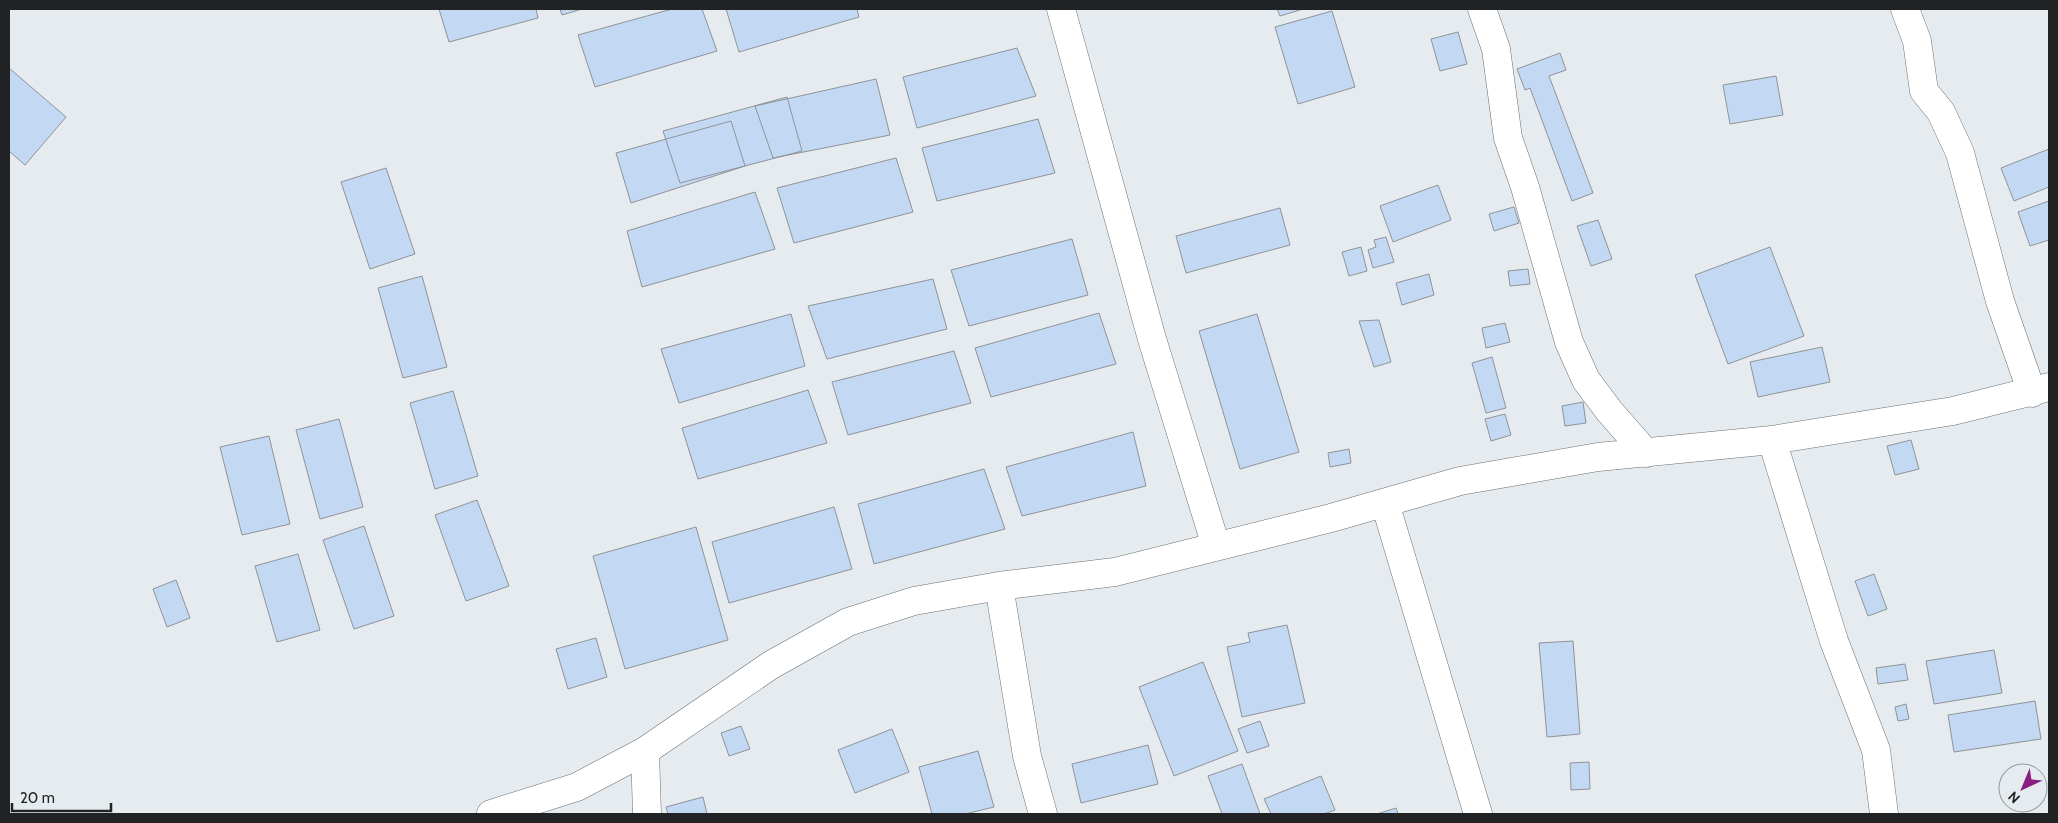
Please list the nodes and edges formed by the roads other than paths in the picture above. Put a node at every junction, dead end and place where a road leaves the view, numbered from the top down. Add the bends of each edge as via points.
1 (1061, 9) edge
2 (1482, 9) edge
3 (1906, 9) edge
4 (2041, 390) edge
5 (1772, 440) junction
6 (1646, 453) junction
7 (1385, 503) junction
8 (1216, 546) junction
9 (999, 586) junction
10 (645, 751) junction
11 (491, 814) edge
12 (647, 814) edge
13 (1043, 814) edge
14 (1478, 814) edge
15 (1884, 814) edge

1 - 8 street via 1152,339
2 - 6 street via 1496,49 1508,138 1569,342 1586,380
3 - 4 street via 1917,41 1924,91 1941,112 1960,153 2000,301
4 - 5 street via 1953,411
5 - 6 street
5 - 15 street via 1834,641 1876,750
6 - 7 street via 1598,457 1460,481
7 - 8 street
7 - 14 street
8 - 9 street via 1115,572
9 - 10 street via 914,601 848,622 771,665
9 - 13 street via 1027,756
10 - 11 street via 577,787
10 - 12 street

